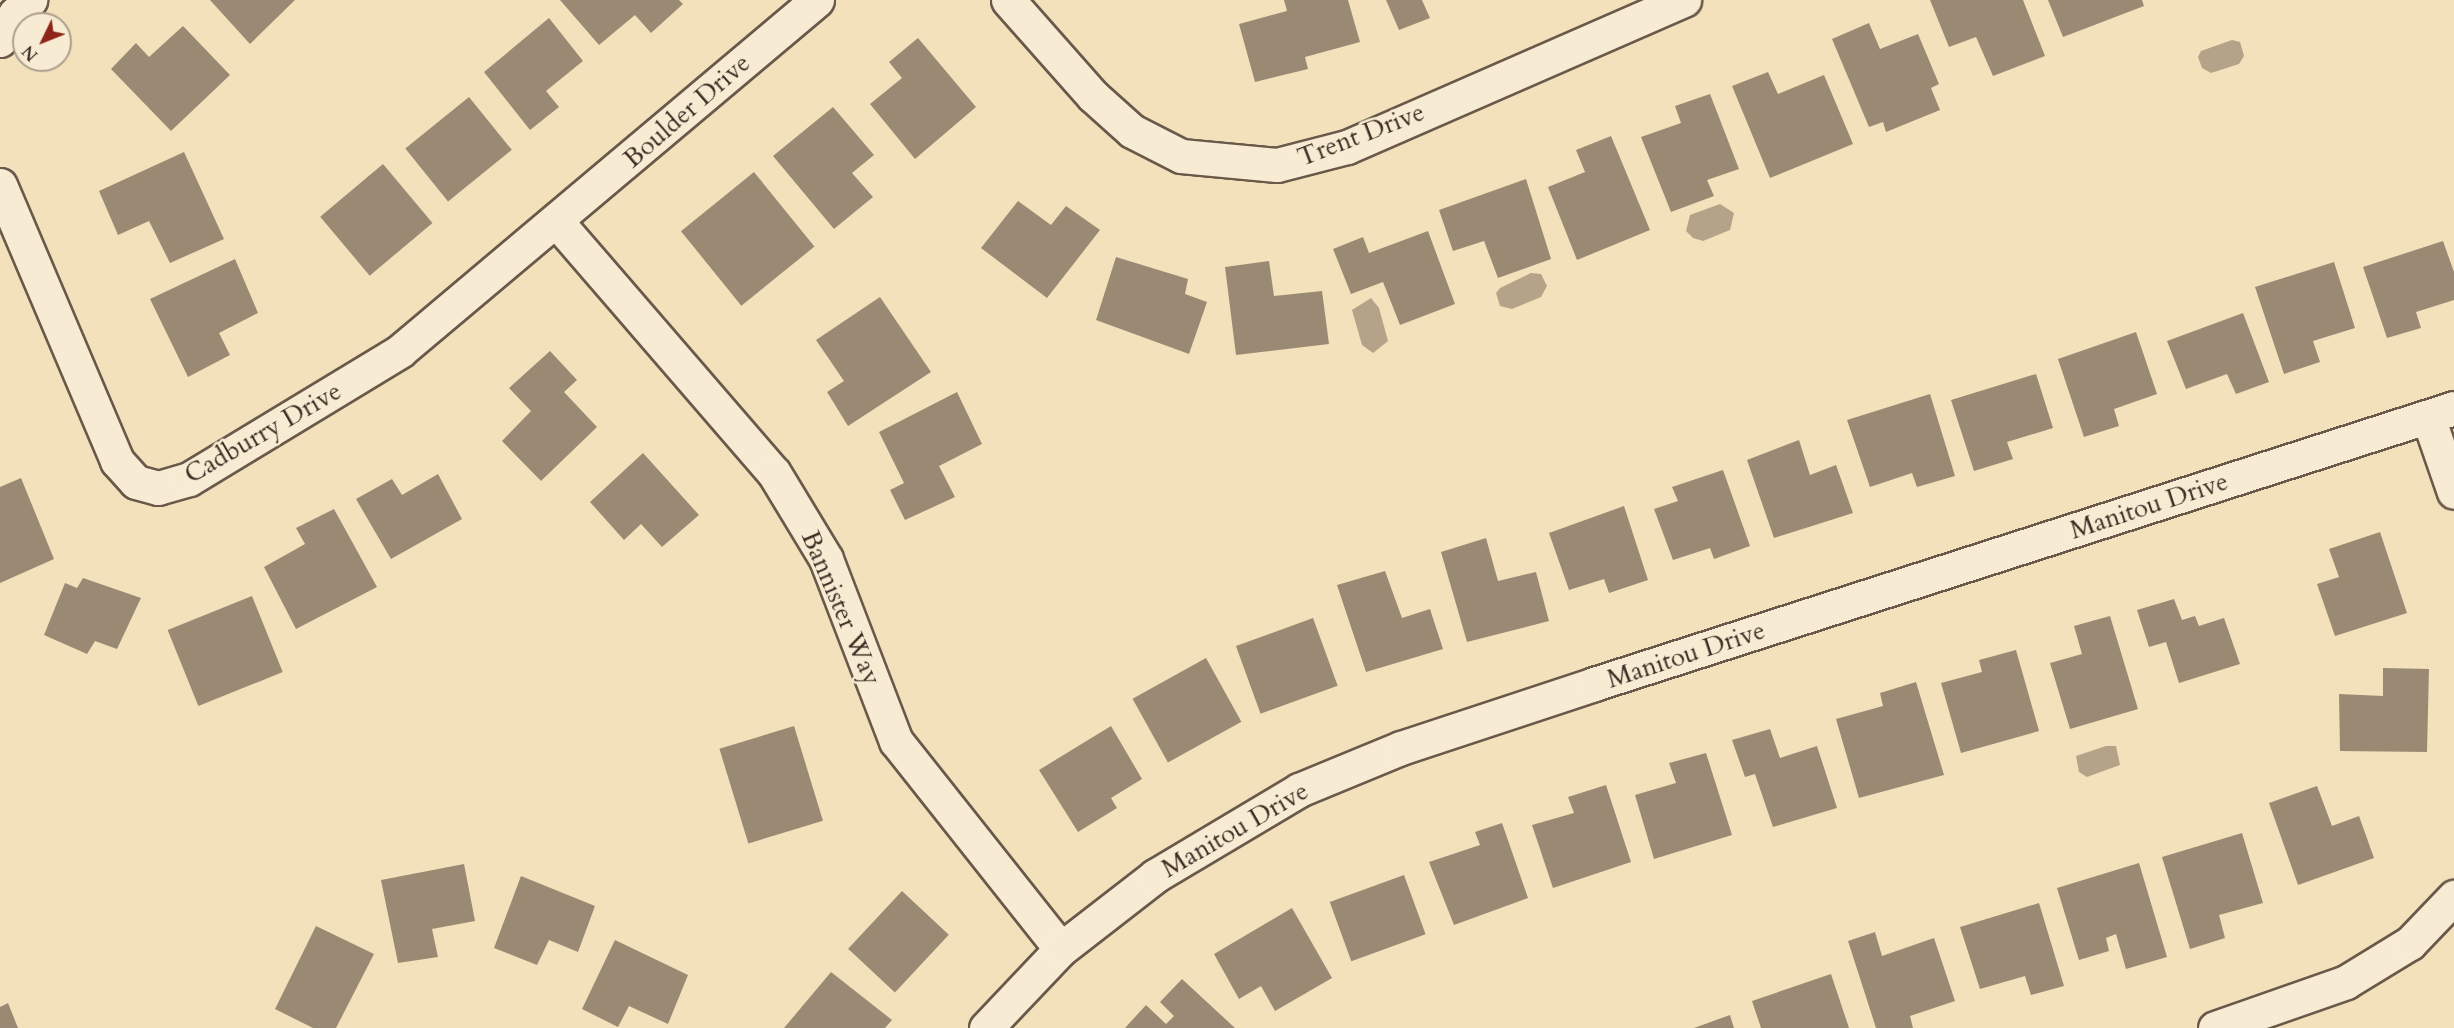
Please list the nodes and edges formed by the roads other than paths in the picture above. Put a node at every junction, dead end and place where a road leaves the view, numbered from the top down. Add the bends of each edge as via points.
1 (30, 0) edge
2 (817, 0) edge
3 (1008, 0) edge
4 (1684, 0) edge
5 (0, 40) edge
6 (0, 185) edge
7 (558, 223) junction
8 (2441, 413) edge
9 (2454, 492) edge
10 (2454, 897) edge
11 (1061, 949) junction
12 (986, 1028) edge
13 (2215, 1028) edge

1 - 5 street via 15,14
2 - 7 street, Boulder Drive
3 - 4 street, Trent Drive via 1093,96 1132,131 1181,156 1277,165 1347,147
6 - 7 street, Cadburry Drive via 117,461 136,482 158,488 189,479 400,351
7 - 11 street, Bannister Way via 774,473 826,559 896,741
8 - 9 street
8 - 11 street, Manitou Drive via 1401,748 1299,790 1218,834
10 - 13 street via 2410,943 2346,982
11 - 12 street, Manitou Drive

